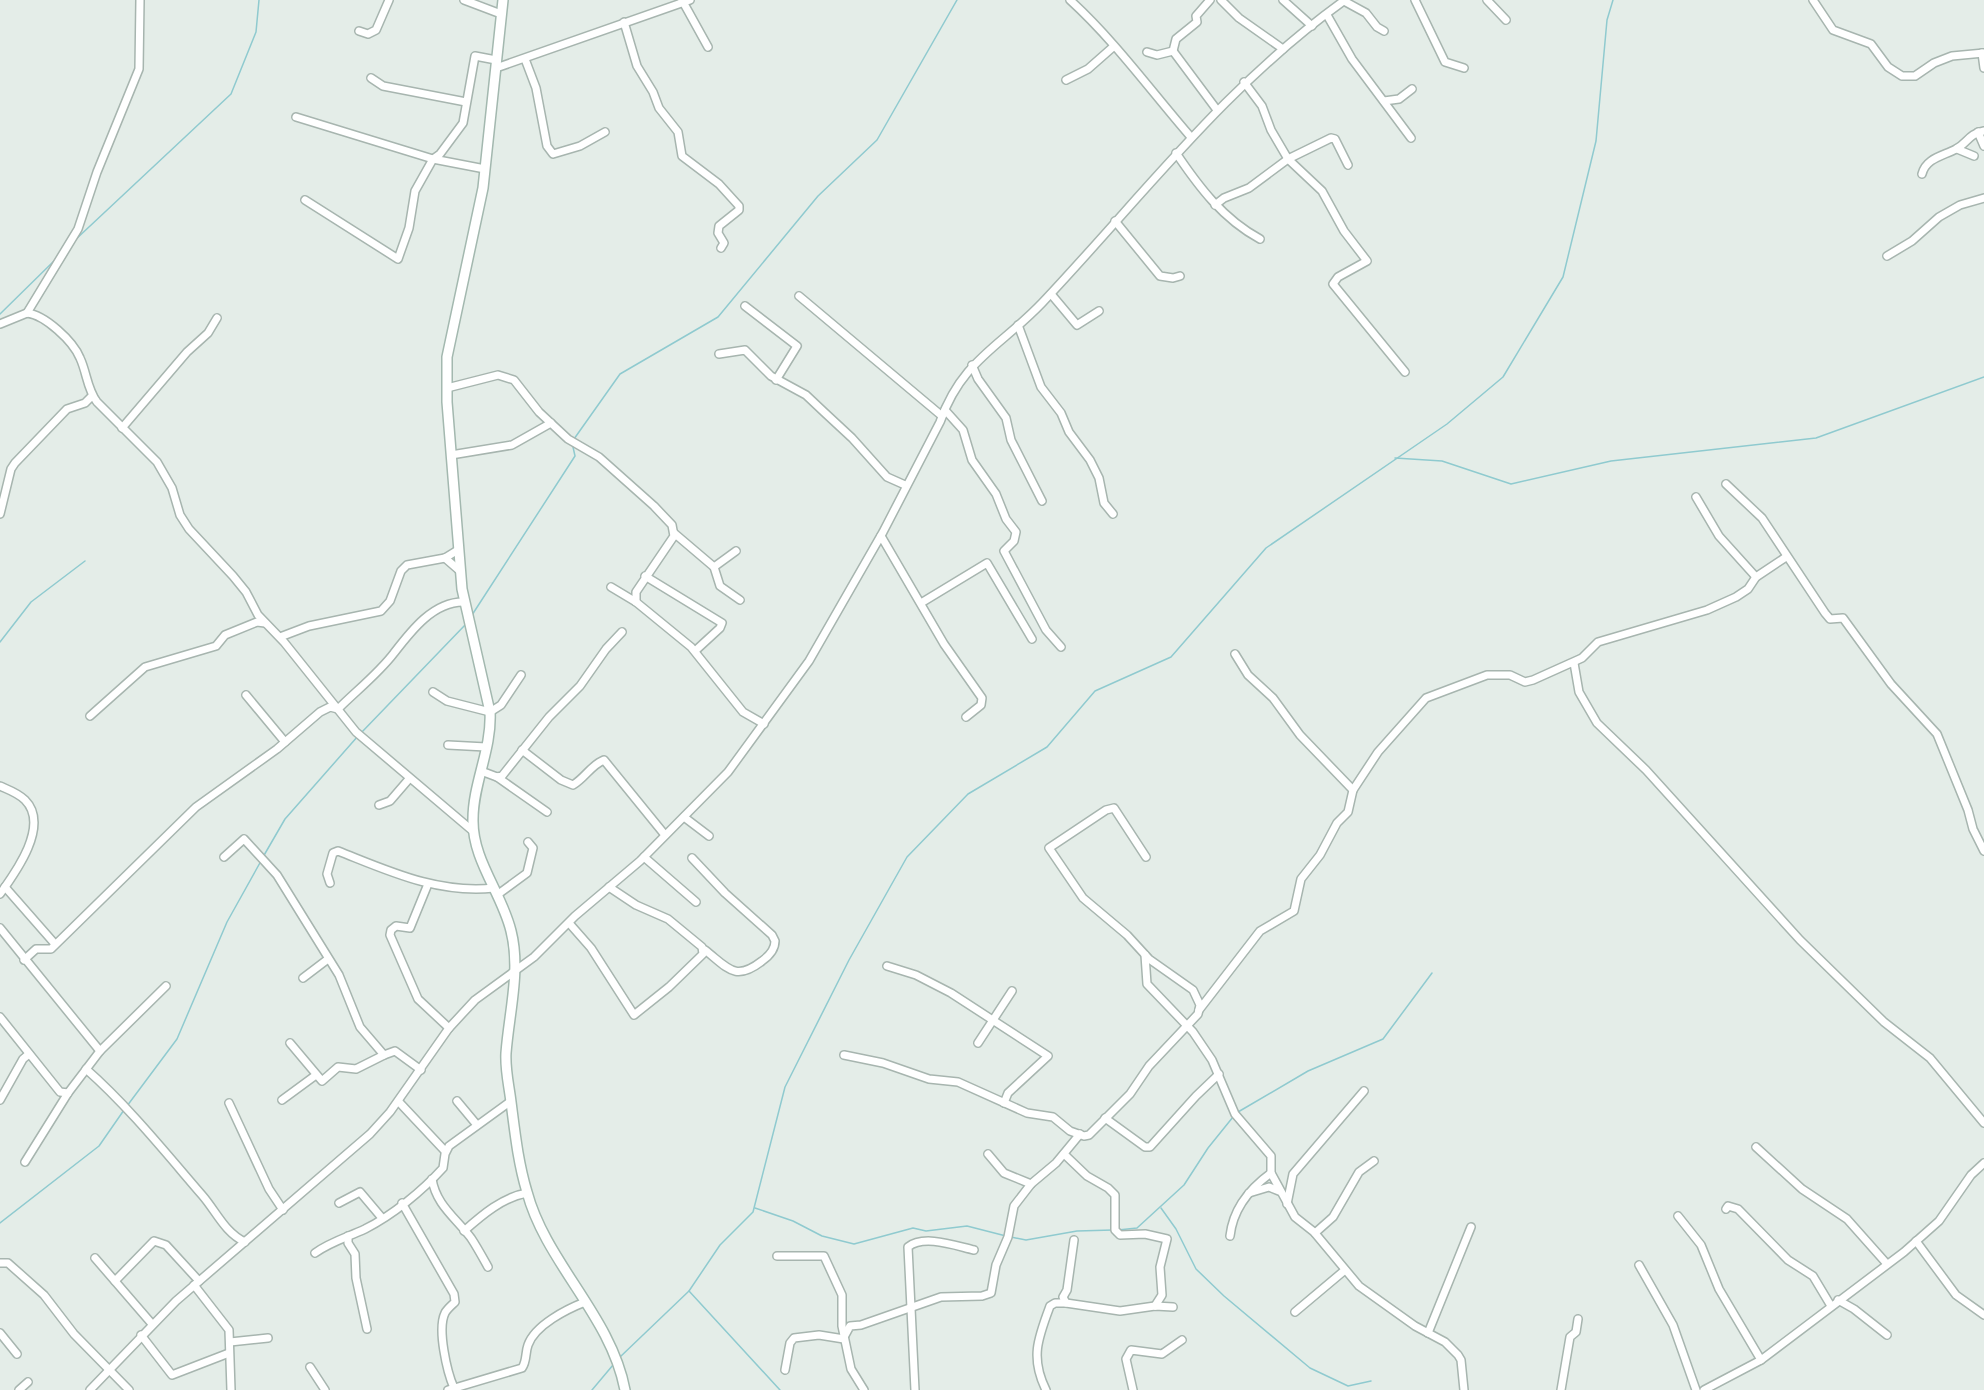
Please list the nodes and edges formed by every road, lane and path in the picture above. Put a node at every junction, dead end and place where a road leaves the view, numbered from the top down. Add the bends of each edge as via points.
1 (140, 0) edge
2 (389, 0) edge
3 (464, 0) edge
4 (502, 0) edge
5 (1070, 0) edge
6 (1210, 0) edge
7 (1221, 0) edge
8 (1283, 0) edge
9 (1415, 0) edge
10 (1487, 0) edge
11 (1813, 0) edge
12 (685, 1) edge
13 (1342, 1) edge
14 (501, 14) junction
15 (1327, 15) junction
16 (1506, 20) dead end
17 (624, 22) junction
18 (1312, 26) junction
19 (359, 31) dead end
20 (1384, 31) dead end
21 (708, 47) dead end
22 (1113, 47) junction
23 (1283, 50) junction
24 (1173, 51) junction
25 (1147, 52) dead end
26 (1983, 53) edge
27 (525, 59) junction
28 (496, 64) junction
29 (1464, 68) dead end
30 (1984, 68) edge
31 (371, 78) dead end
32 (1066, 80) dead end
33 (1244, 82) junction
34 (1412, 89) dead end
35 (1384, 101) junction
36 (466, 102) junction
37 (1217, 110) junction
38 (296, 117) dead end
39 (1981, 131) edge
40 (605, 132) dead end
41 (1191, 136) junction
42 (1411, 138) dead end
43 (1984, 146) edge
44 (1957, 149) junction
45 (1176, 153) junction
46 (1974, 156) dead end
47 (433, 159) junction
48 (1288, 159) junction
49 (1348, 165) dead end
50 (485, 169) junction
51 (1922, 174) dead end
52 (1984, 198) edge
53 (305, 200) dead end
54 (1215, 205) junction
55 (1115, 221) junction
56 (1260, 239) dead end
57 (721, 248) dead end
58 (1887, 256) dead end
59 (1180, 276) dead end
60 (1051, 294) junction
61 (799, 296) dead end
62 (746, 306) dead end
63 (1099, 311) dead end
64 (27, 313) junction
65 (217, 318) dead end
66 (0, 324) edge
67 (1018, 325) junction
68 (719, 354) dead end
69 (972, 365) junction
70 (1405, 372) dead end
71 (776, 380) junction
72 (447, 388) junction
73 (93, 396) junction
74 (943, 413) junction
75 (551, 423) junction
76 (122, 428) junction
77 (451, 455) junction
78 (1726, 484) dead end
79 (905, 485) junction
80 (1696, 497) dead end
81 (1042, 501) dead end
82 (0, 514) edge
83 (1113, 514) dead end
84 (674, 533) junction
85 (881, 536) junction
86 (458, 550) junction
87 (736, 551) dead end
88 (1786, 557) junction
89 (445, 558) junction
90 (714, 567) junction
91 (460, 571) junction
92 (645, 576) junction
93 (1756, 577) junction
94 (611, 587) dead end
95 (741, 600) dead end
96 (463, 602) junction
97 (636, 602) junction
98 (921, 603) junction
99 (265, 623) junction
100 (622, 632) dead end
101 (280, 637) junction
102 (1032, 639) dead end
103 (1061, 647) dead end
104 (695, 651) junction
105 (1235, 654) dead end
106 (1574, 663) junction
107 (521, 675) dead end
108 (434, 692) dead end
109 (246, 695) dead end
110 (338, 709) junction
111 (490, 712) junction
112 (90, 716) dead end
113 (966, 717) dead end
114 (764, 724) junction
115 (285, 742) junction
116 (448, 744) dead end
117 (486, 747) junction
118 (522, 750) junction
119 (482, 771) junction
120 (497, 777) junction
121 (409, 779) junction
122 (0, 786) edge
123 (1353, 790) junction
124 (379, 805) dead end
125 (547, 812) dead end
126 (684, 817) junction
127 (474, 832) junction
128 (665, 835) junction
129 (709, 836) dead end
130 (528, 842) dead end
131 (1984, 851) edge
132 (1146, 856) dead end
133 (224, 857) dead end
134 (644, 857) junction
135 (692, 858) dead end
136 (330, 883) dead end
137 (428, 884) junction
138 (5, 886) junction
139 (609, 887) junction
140 (495, 892) junction
141 (0, 894) edge
142 (696, 902) dead end
143 (569, 922) junction
144 (0, 928) edge
145 (55, 944) junction
146 (705, 950) junction
147 (1145, 955) junction
148 (328, 959) junction
149 (24, 960) junction
150 (887, 966) dead end
151 (514, 973) junction
152 (303, 978) dead end
153 (166, 986) dead end
154 (1012, 991) dead end
155 (1199, 1010) junction
156 (0, 1017) edge
157 (992, 1022) junction
158 (1187, 1026) junction
159 (449, 1028) junction
160 (290, 1043) dead end
161 (978, 1043) dead end
162 (100, 1051) junction
163 (29, 1054) junction
164 (384, 1055) junction
165 (844, 1055) dead end
166 (86, 1069) junction
167 (421, 1070) junction
168 (1219, 1074) junction
169 (316, 1076) junction
170 (1364, 1091) dead end
171 (68, 1093) junction
172 (0, 1100) edge
173 (282, 1100) dead end
174 (457, 1101) dead end
175 (511, 1101) junction
176 (399, 1102) junction
177 (229, 1103) dead end
178 (1004, 1103) junction
179 (1105, 1118) junction
180 (1984, 1123) edge
181 (477, 1125) junction
182 (1080, 1134) junction
183 (1756, 1147) dead end
184 (446, 1151) junction
185 (1064, 1154) junction
186 (988, 1155) dead end
187 (1374, 1161) dead end
188 (25, 1162) dead end
189 (1984, 1163) edge
190 (1271, 1173) junction
191 (432, 1179) junction
192 (1031, 1184) junction
193 (1279, 1191) junction
194 (527, 1193) junction
195 (1249, 1193) junction
196 (339, 1203) dead end
197 (402, 1203) junction
198 (1287, 1204) junction
199 (1726, 1209) dead end
200 (283, 1210) junction
201 (1678, 1216) dead end
202 (382, 1218) junction
203 (1471, 1227) dead end
204 (464, 1231) junction
205 (1315, 1233) junction
206 (348, 1236) junction
207 (1230, 1236) dead end
208 (1074, 1240) dead end
209 (1916, 1241) junction
210 (245, 1242) junction
211 (974, 1250) dead end
212 (315, 1253) dead end
213 (777, 1256) dead end
214 (95, 1258) dead end
215 (0, 1263) edge
216 (1887, 1264) junction
217 (1640, 1265) dead end
218 (488, 1267) dead end
219 (1345, 1270) junction
220 (115, 1281) junction
221 (197, 1283) junction
222 (1838, 1300) junction
223 (585, 1302) junction
224 (1066, 1303) junction
225 (1155, 1306) junction
226 (1831, 1306) junction
227 (910, 1307) junction
228 (1173, 1307) dead end
229 (1295, 1312) dead end
230 (1984, 1315) edge
231 (1578, 1320) dead end
232 (152, 1324) junction
233 (367, 1329) dead end
234 (0, 1333) edge
235 (1428, 1333) junction
236 (141, 1335) junction
237 (1887, 1335) dead end
238 (268, 1338) dead end
239 (844, 1338) junction
240 (1182, 1340) dead end
241 (230, 1342) junction
242 (229, 1353) junction
243 (16, 1354) dead end
244 (1761, 1360) junction
245 (109, 1367) junction
246 (310, 1367) dead end
247 (785, 1370) dead end
248 (28, 1382) dead end
249 (451, 1389) edge
250 (1706, 1389) edge
251 (19, 1390) edge
252 (90, 1390) edge
253 (129, 1390) edge
254 (231, 1390) edge
255 (325, 1390) edge
256 (624, 1390) edge
257 (864, 1390) edge
258 (915, 1390) edge
259 (1046, 1390) edge
260 (1133, 1390) edge
261 (1464, 1390) edge
262 (1561, 1390) edge
263 (1696, 1390) edge

1 - 64 street via 138,69 78,229
2 - 19 street via 376,30 368,34
3 - 14 street
4 - 14 main road
5 - 22 street via 1102,30
6 - 24 street via 1196,16 1197,22 1176,39
7 - 23 street
8 - 18 street
9 - 29 street via 1445,62
10 - 16 street
11 - 26 street via 1833,30 1871,44 1888,67 1902,76 1915,76 1952,56
12 - 17 street
12 - 21 street
13 - 15 street
13 - 20 street via 1366,13
14 - 28 main road
15 - 18 street
15 - 35 street via 1352,59
17 - 27 street
17 - 57 street via 638,70 678,132 682,156 719,184 739,206 719,226 724,243
18 - 23 street
22 - 32 street via 1088,69
22 - 41 street
23 - 33 street
24 - 25 street via 1157,55
24 - 37 street
26 - 30 street
27 - 28 street
27 - 40 street via 536,88 547,146 553,154 580,146
28 - 36 street via 475,56
28 - 50 main road
31 - 36 street via 383,86
33 - 37 street
33 - 48 street via 1262,106 1270,130
34 - 35 street via 1399,99
35 - 42 street
36 - 47 street via 463,123
37 - 41 street
38 - 47 street
39 - 43 street
39 - 44 street
41 - 45 street
44 - 46 street
44 - 51 street via 1932,160
45 - 54 street
45 - 55 street
47 - 50 street
47 - 53 street via 415,191 409,228 398,259
48 - 49 street via 1331,138
48 - 54 street via 1249,188
48 - 70 street via 1322,191 1344,231 1367,261 1333,284
50 - 72 main road via 474,238 454,316
52 - 58 street via 1939,217
54 - 56 street
55 - 59 street via 1160,276
55 - 60 street
60 - 63 street via 1077,325
60 - 67 street
61 - 74 street
62 - 71 street via 797,346
64 - 66 street
64 - 73 street via 49,321 76,351
65 - 76 street
67 - 69 street
67 - 83 street via 1043,390 1090,460 1104,503
68 - 71 street via 745,350
69 - 74 street via 953,390
69 - 81 street via 1006,418 1011,440
71 - 79 street via 806,395 886,477
72 - 75 street via 498,375 508,377
72 - 77 main road
73 - 76 street
73 - 82 street via 67,409 10,469
74 - 79 street
74 - 103 street via 963,430 972,460 1016,532 1004,551 1046,630
75 - 77 street via 512,445
75 - 84 street via 568,440 596,454 628,481 672,525
76 - 99 street via 157,462 189,529 236,580
77 - 86 main road
78 - 88 street via 1762,518
79 - 85 street
80 - 93 street via 1719,536
84 - 90 street
84 - 92 street
85 - 98 street
85 - 114 street via 809,661
86 - 89 street
86 - 91 main road
87 - 90 street
88 - 93 street
88 - 131 street via 1830,619 1843,618 1891,684 1936,734
89 - 91 street
89 - 101 street via 407,565 381,611 309,626
90 - 95 street via 720,585
91 - 96 main road
92 - 97 street via 636,592
92 - 104 street via 722,624
93 - 106 street via 1748,589 1723,603 1598,642
94 - 97 street
96 - 110 street via 449,602 412,630
96 - 111 main road
97 - 104 street
98 - 102 street via 987,563
98 - 113 street via 982,698 981,705
99 - 101 street
99 - 112 street via 256,622 225,635 216,646 145,667
100 - 118 street
101 - 110 street
104 - 114 street via 743,712
105 - 123 street via 1248,675 1273,698 1300,735
106 - 123 street via 1525,682 1510,675 1487,675 1426,698 1378,752
106 - 180 street via 1579,692 1597,723 1800,940 1884,1022 1930,1058
107 - 111 street via 501,705
108 - 111 street via 447,701
109 - 115 street
110 - 115 street via 330,707 320,712
110 - 121 street via 356,732
111 - 117 main road
114 - 126 street via 728,772
115 - 145 street via 196,807
116 - 117 street
117 - 119 main road
118 - 120 street
118 - 128 street via 573,785 604,760
119 - 120 street
119 - 127 main road via 474,804
120 - 125 street
121 - 124 street via 390,801
121 - 127 street
122 - 138 street via 26,801 34,826
123 - 155 street via 1348,812 1301,879 1294,911 1260,931
126 - 128 street
126 - 129 street
127 - 140 main road
128 - 134 street
130 - 140 street via 533,851 527,873
132 - 147 street via 1114,808 1049,849 1083,898
133 - 148 street via 244,839 278,875
134 - 139 street
134 - 142 street
135 - 146 street via 775,941 771,953 745,973 736,973
136 - 137 street via 327,874 333,853 338,851
137 - 140 street
137 - 159 street via 410,928 396,926 390,934 418,999
138 - 141 street
138 - 145 street
139 - 143 street
139 - 146 street via 668,919
140 - 151 main road via 511,930
143 - 146 street via 591,948 634,1015
143 - 151 street
144 - 149 street
145 - 149 street via 48,950 36,949
147 - 155 street via 1192,990
147 - 158 street via 1147,984
148 - 152 street
148 - 164 street via 344,985 360,1027
149 - 162 street
150 - 157 street via 951,993
151 - 159 street via 485,990
151 - 175 main road via 506,1054
153 - 162 street
154 - 157 street
155 - 158 street
156 - 163 street
157 - 161 street
157 - 178 street via 1048,1056 1008,1093
158 - 168 street
158 - 179 street
159 - 167 street
160 - 169 street
162 - 166 street
163 - 171 street via 60,1092
163 - 172 street via 22,1059
164 - 167 street via 395,1051
164 - 169 street via 356,1069 338,1067 321,1081
165 - 178 street via 929,1079 958,1082
166 - 171 street
166 - 210 street via 129,1111 233,1236
167 - 176 street
168 - 179 street via 1150,1147
168 - 190 street via 1232,1109 1271,1156
169 - 173 street
170 - 198 street via 1293,1174
171 - 188 street
174 - 181 street
175 - 181 street
175 - 194 main road
176 - 184 street
176 - 200 street via 363,1141
177 - 200 street via 269,1189
178 - 182 street via 1053,1117
179 - 182 street via 1089,1134
181 - 184 street
182 - 185 street
183 - 216 street via 1802,1188 1847,1220
184 - 191 street via 443,1168
185 - 192 street
185 - 225 street via 1115,1195 1115,1224 1120,1235 1145,1234 1167,1239 1160,1267 1162,1295
186 - 192 street via 1004,1173
187 - 205 street via 1359,1172 1333,1217
189 - 209 street via 1939,1221
190 - 193 street
190 - 195 street
191 - 197 street
191 - 204 street via 447,1213
192 - 227 street via 1014,1206 991,1293 941,1297
193 - 195 street via 1269,1187
193 - 198 street
194 - 204 street via 499,1204
194 - 223 main road via 542,1234
195 - 207 street via 1234,1212
196 - 202 street via 360,1192
197 - 202 street
197 - 249 street via 454,1294 455,1302 444,1315 443,1339
198 - 205 street via 1295,1217
199 - 226 street via 1738,1209 1788,1260 1813,1276
200 - 210 street
201 - 244 street via 1701,1245 1719,1289
202 - 206 street
203 - 235 street
204 - 218 street
205 - 219 street
206 - 212 street
206 - 233 street via 355,1254
208 - 224 street via 1063,1297
209 - 216 street
209 - 230 street via 1956,1295
210 - 221 street
211 - 227 street via 940,1240 909,1245
213 - 239 street via 824,1256 842,1295
214 - 220 street
215 - 245 street via 8,1263 36,1288 74,1334
216 - 222 street
217 - 263 street via 1673,1325
219 - 229 street
219 - 235 street via 1367,1292
220 - 221 street via 154,1241 166,1245
220 - 232 street
221 - 232 street
221 - 241 street via 226,1324
222 - 226 street
222 - 237 street
223 - 249 street via 539,1331 529,1342 522,1368
223 - 256 main road via 617,1359
224 - 225 street via 1120,1311
224 - 259 street via 1055,1302 1050,1306 1037,1338 1040,1379
225 - 228 street
226 - 244 street
227 - 239 street via 850,1326
227 - 258 street
231 - 262 street via 1576,1332 1569,1337
232 - 236 street
234 - 243 street
235 - 261 street via 1460,1357
236 - 242 street via 172,1375
236 - 245 street
238 - 241 street
239 - 247 street via 794,1338
239 - 257 street via 853,1375
240 - 260 street via 1162,1354 1131,1350 1126,1359
241 - 242 street
242 - 254 street
244 - 250 street
245 - 252 street
245 - 253 street
246 - 255 street
248 - 251 street

